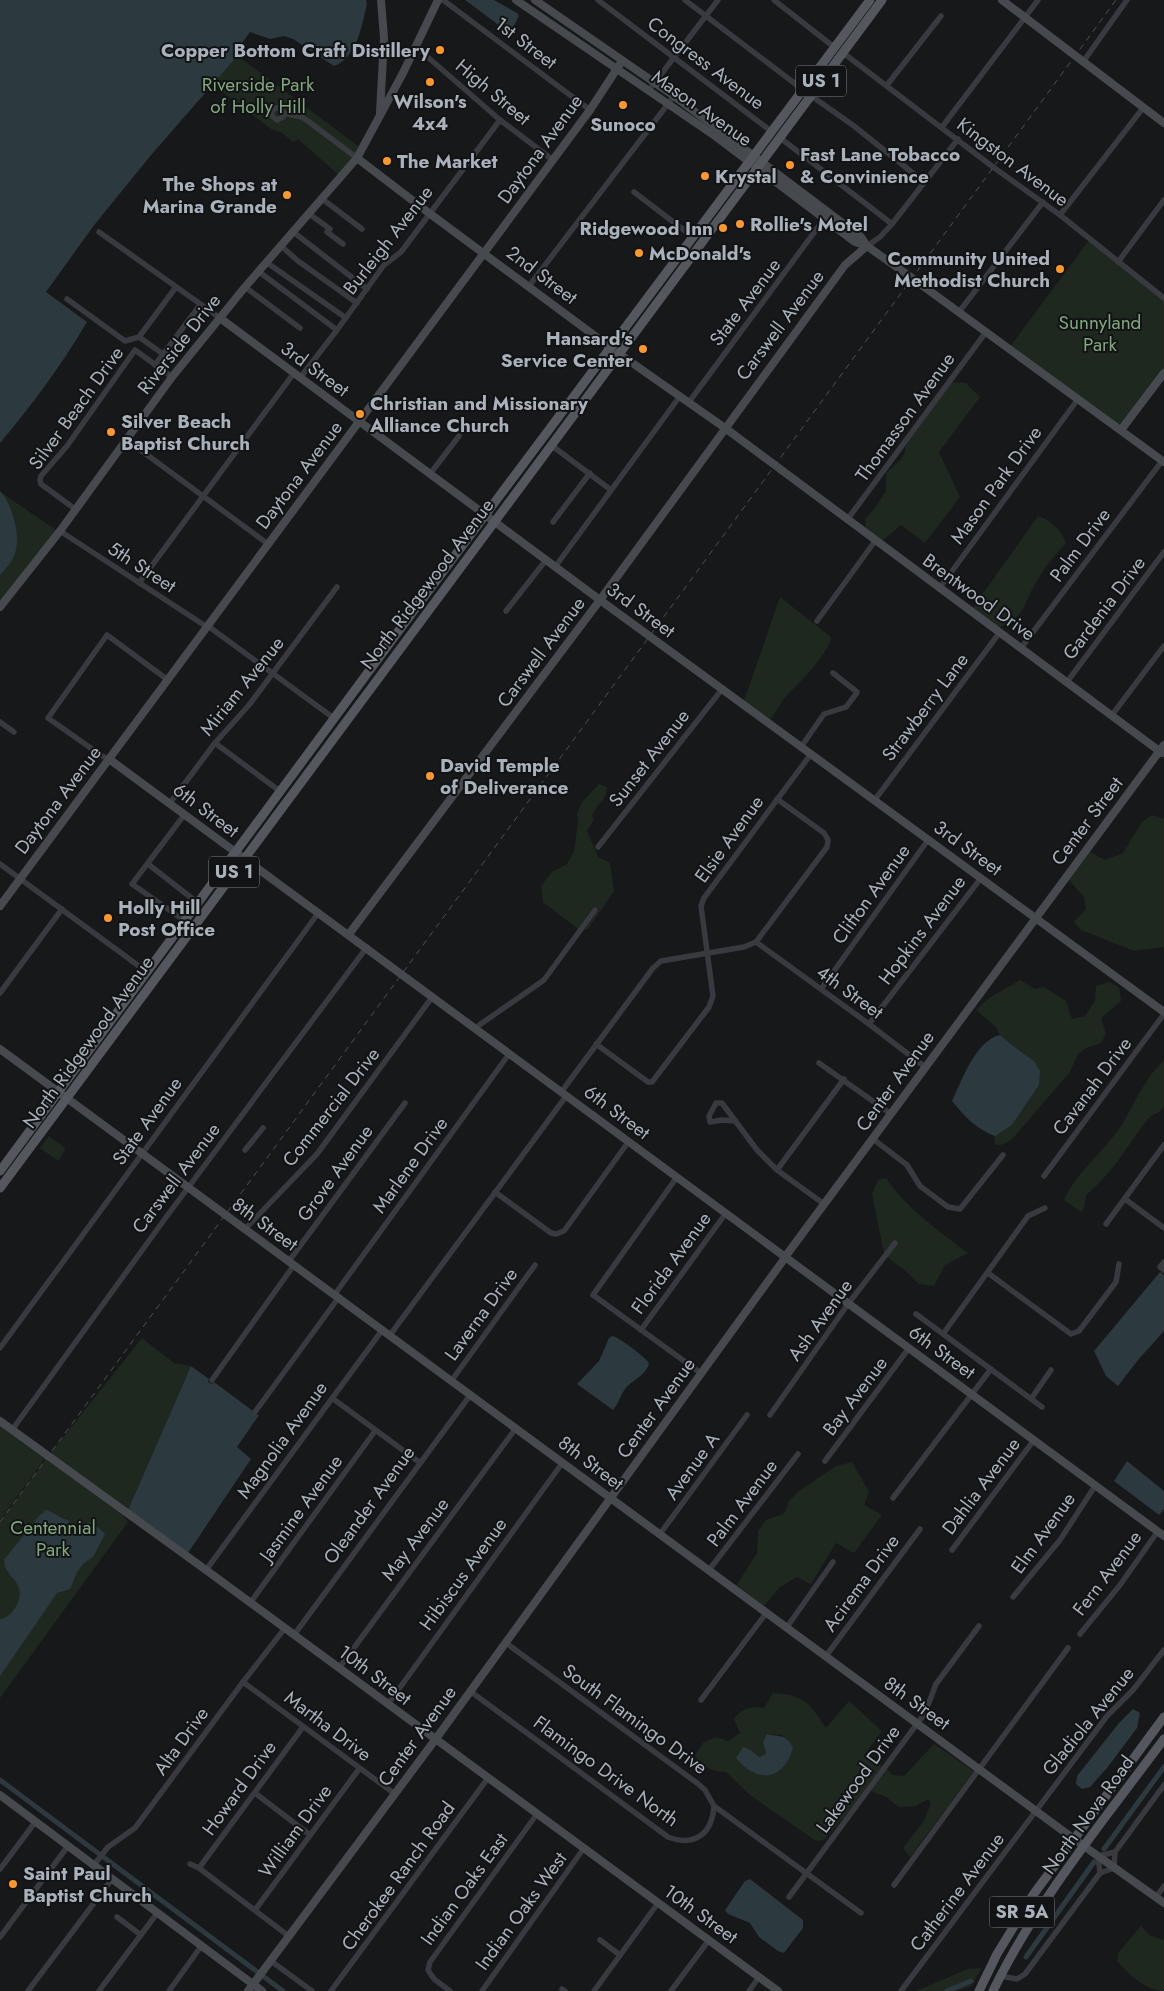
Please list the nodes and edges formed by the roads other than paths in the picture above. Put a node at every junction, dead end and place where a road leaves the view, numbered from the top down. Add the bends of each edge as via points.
1 (381, 0) edge
2 (438, 0) edge
3 (443, 0) edge
4 (516, 0) edge
5 (535, 0) edge
6 (598, 0) edge
7 (685, 0) edge
8 (718, 0) edge
9 (774, 0) edge
10 (870, 0) edge
11 (882, 0) edge
12 (1002, 0) edge
13 (1038, 0) edge
14 (1127, 0) edge
15 (706, 16) junction
16 (941, 16) dead end
17 (1025, 18) junction
18 (415, 46) junction
19 (834, 46) junction
20 (842, 52) junction
21 (675, 58) junction
22 (622, 62) junction
23 (1084, 62) junction
24 (617, 69) junction
25 (655, 83) junction
26 (886, 85) junction
27 (802, 89) junction
28 (649, 90) junction
29 (810, 95) junction
30 (674, 96) junction
31 (668, 103) junction
32 (1144, 108) junction
33 (590, 110) junction
34 (286, 114) dead end
35 (380, 114) junction
36 (500, 120) junction
37 (1164, 123) edge
38 (942, 127) junction
39 (771, 131) junction
40 (779, 137) junction
41 (958, 139) junction
42 (357, 158) junction
43 (750, 158) junction
44 (553, 160) junction
45 (758, 164) junction
46 (924, 182) junction
47 (634, 192) dead end
48 (321, 198) junction
49 (1042, 202) junction
50 (1163, 203) edge
51 (308, 213) junction
52 (429, 213) junction
53 (1060, 215) junction
54 (824, 219) junction
55 (892, 224) junction
56 (362, 229) dead end
57 (292, 231) junction
58 (99, 232) dead end
59 (693, 237) junction
60 (343, 244) dead end
61 (280, 246) junction
62 (867, 246) junction
63 (484, 253) junction
64 (266, 262) junction
65 (1118, 262) junction
66 (258, 271) junction
67 (529, 286) junction
68 (176, 287) junction
69 (245, 287) junction
70 (367, 290) junction
71 (1164, 298) edge
72 (67, 299) dead end
73 (357, 303) junction
74 (200, 304) junction
75 (959, 312) junction
76 (220, 318) junction
77 (346, 318) junction
78 (300, 328) dead end
79 (337, 330) junction
80 (986, 332) junction
81 (140, 337) junction
82 (610, 347) junction
83 (618, 353) junction
84 (163, 354) junction
85 (155, 365) junction
86 (1164, 373) edge
87 (297, 376) junction
88 (172, 377) junction
89 (680, 396) junction
90 (1078, 399) junction
91 (689, 402) junction
92 (359, 421) junction
93 (725, 428) junction
94 (1121, 430) junction
95 (459, 436) dead end
96 (127, 440) junction
97 (551, 445) junction
98 (1163, 461) edge
99 (774, 466) joint
100 (590, 473) junction
101 (430, 474) junction
102 (611, 490) junction
103 (204, 496) junction
104 (75, 509) junction
105 (485, 516) junction
106 (847, 520) junction
107 (494, 521) junction
108 (553, 522) dead end
109 (60, 531) junction
110 (875, 541) junction
111 (268, 544) junction
112 (1164, 552) edge
113 (546, 560) junction
114 (1158, 560) junction
115 (1164, 564) edge
116 (555, 567) junction
117 (139, 583) junction
118 (337, 587) dead end
119 (939, 589) junction
120 (600, 600) junction
121 (0, 607) edge
122 (506, 611) dead end
123 (817, 622) dead end
124 (207, 627) junction
125 (1000, 632) junction
126 (1164, 646) edge
127 (1021, 648) junction
128 (833, 673) dead end
129 (272, 674) junction
130 (168, 680) junction
131 (1067, 682) junction
132 (723, 688) junction
133 (342, 709) junction
134 (1112, 715) junction
135 (335, 719) junction
136 (0, 722) edge
137 (343, 724) junction
138 (14, 732) dead end
139 (333, 738) junction
140 (214, 743) junction
141 (801, 747) junction
142 (1163, 750) edge
143 (811, 754) junction
144 (109, 759) junction
145 (281, 792) junction
146 (777, 799) junction
147 (874, 801) junction
148 (170, 803) junction
149 (185, 814) junction
150 (928, 840) junction
151 (598, 847) dead end
152 (236, 852) junction
153 (244, 858) junction
154 (0, 864) edge
155 (148, 864) junction
156 (20, 878) junction
157 (981, 878) junction
158 (198, 903) junction
159 (0, 906) edge
160 (62, 909) junction
161 (595, 910) dead end
162 (319, 912) junction
163 (1036, 917) junction
164 (185, 921) junction
165 (349, 934) junction
166 (756, 942) junction
167 (367, 947) junction
168 (706, 952) junction
169 (147, 972) junction
170 (821, 989) junction
171 (146, 991) junction
172 (0, 993) edge
173 (433, 996) junction
174 (1164, 1013) edge
175 (869, 1024) junction
176 (475, 1028) junction
177 (596, 1044) junction
178 (0, 1049) edge
179 (509, 1054) junction
180 (819, 1062) dead end
181 (925, 1067) junction
182 (844, 1079) junction
183 (58, 1092) junction
184 (564, 1093) junction
185 (67, 1098) junction
186 (405, 1104) dead end
187 (890, 1114) junction
188 (735, 1121) junction
189 (263, 1128) dead end
190 (873, 1139) junction
191 (629, 1141) junction
192 (1164, 1147) edge
193 (245, 1150) dead end
194 (141, 1154) junction
195 (1003, 1155) dead end
196 (777, 1170) junction
197 (0, 1171) edge
198 (1044, 1176) dead end
199 (677, 1177) junction
200 (0, 1188) edge
201 (188, 1188) junction
202 (495, 1192) junction
203 (1125, 1199) junction
204 (824, 1204) junction
205 (1045, 1208) dead end
206 (726, 1213) junction
207 (1106, 1224) dead end
208 (1164, 1228) edge
209 (245, 1229) junction
210 (895, 1243) dead end
211 (785, 1257) junction
212 (292, 1263) junction
213 (1119, 1264) dead end
214 (534, 1265) dead end
215 (988, 1272) junction
216 (337, 1296) junction
217 (848, 1304) junction
218 (916, 1314) dead end
219 (383, 1329) junction
220 (642, 1330) junction
221 (943, 1334) junction
222 (390, 1335) junction
223 (0, 1348) edge
224 (909, 1348) junction
225 (990, 1369) junction
226 (1051, 1370) dead end
227 (702, 1374) junction
228 (212, 1380) dead end
229 (452, 1380) junction
230 (471, 1394) junction
231 (971, 1394) junction
232 (332, 1398) junction
233 (1031, 1399) junction
234 (1042, 1407) dead end
235 (255, 1412) dead end
236 (770, 1415) dead end
237 (747, 1416) dead end
238 (0, 1421) edge
239 (516, 1428) junction
240 (12, 1430) junction
241 (375, 1431) junction
242 (1034, 1440) junction
243 (798, 1454) dead end
244 (825, 1461) dead end
245 (419, 1462) junction
246 (563, 1462) junction
247 (1095, 1486) junction
248 (610, 1498) junction
249 (893, 1498) dead end
250 (920, 1529) dead end
251 (1161, 1533) edge
252 (660, 1534) junction
253 (952, 1550) dead end
254 (833, 1562) dead end
255 (206, 1570) junction
256 (710, 1570) junction
257 (1013, 1597) dead end
258 (250, 1602) junction
259 (767, 1612) junction
260 (979, 1626) dead end
261 (787, 1627) junction
262 (285, 1628) junction
263 (1080, 1634) dead end
264 (294, 1635) junction
265 (506, 1643) junction
266 (1068, 1648) dead end
267 (1164, 1650) edge
268 (826, 1656) junction
269 (339, 1668) junction
270 (243, 1682) junction
271 (470, 1691) junction
272 (701, 1700) dead end
273 (388, 1704) junction
274 (1162, 1720) edge
275 (918, 1723) junction
276 (303, 1726) junction
277 (435, 1740) junction
278 (1163, 1741) edge
279 (359, 1769) junction
280 (979, 1769) junction
281 (488, 1778) junction
282 (1164, 1785) edge
283 (255, 1793) junction
284 (395, 1794) junction
285 (0, 1795) edge
286 (714, 1806) junction
287 (1036, 1811) junction
288 (537, 1814) junction
289 (36, 1821) junction
290 (310, 1835) junction
291 (1074, 1839) junction
292 (68, 1846) junction
293 (1085, 1847) junction
294 (584, 1848) junction
295 (1115, 1852) junction
296 (1098, 1856) junction
297 (96, 1862) junction
298 (190, 1864) dead end
299 (199, 1868) junction
300 (1114, 1868) junction
301 (0, 1869) edge
302 (1100, 1873) junction
303 (807, 1874) junction
304 (112, 1878) junction
305 (894, 1885) dead end
306 (1164, 1886) edge
307 (789, 1897) dead end
308 (1156, 1897) junction
309 (658, 1903) junction
310 (1164, 1903) edge
311 (255, 1910) junction
312 (158, 1912) junction
313 (861, 1914) dead end
314 (117, 1917) dead end
315 (141, 1935) junction
316 (0, 1937) edge
317 (290, 1937) junction
318 (600, 1940) dead end
319 (709, 1940) junction
320 (202, 1945) junction
321 (997, 1954) junction
322 (620, 1955) junction
323 (271, 1961) junction
324 (1000, 1976) junction
325 (759, 1977) junction
326 (250, 1988) edge
327 (994, 1990) edge
328 (28, 1991) edge
329 (99, 1991) edge
330 (169, 1991) edge
331 (262, 1991) edge
332 (312, 1991) edge
333 (332, 1991) edge
334 (450, 1991) edge
335 (482, 1991) edge
336 (594, 1991) edge
337 (671, 1991) edge
338 (749, 1991) edge
339 (778, 1991) edge
340 (902, 1991) edge
341 (978, 1991) edge

1 - 35 street via 384,38
2 - 18 street, Riverside Drive
3 - 33 street, 1st Street
4 - 24 street, Mason Avenue
5 - 22 street, Mason Avenue
6 - 21 street, Congress Avenue
7 - 15 street
8 - 15 street
9 - 19 street
10 - 19 main road, North Ridgewood Avenue / US 1
11 - 20 main road, North Ridgewood Avenue / US 1
12 - 17 street
13 - 17 street
14 - 23 street
15 - 21 street
15 - 27 street
16 - 26 street
17 - 23 street
17 - 38 street
18 - 35 street, Riverside Drive
18 - 36 street, High Street
19 - 27 main road, North Ridgewood Avenue / US 1
20 - 26 street, Kingston Avenue
20 - 29 main road, North Ridgewood Avenue / US 1
21 - 25 street
21 - 39 street, Congress Avenue
22 - 24 street, Daytona Avenue
22 - 25 street, Mason Avenue
23 - 32 street
24 - 28 street, Mason Avenue
24 - 33 street, Daytona Avenue
25 - 28 street
25 - 30 street, Mason Avenue
26 - 38 street, Kingston Avenue
27 - 39 main road, North Ridgewood Avenue / US 1
28 - 31 street, Mason Avenue
29 - 40 main road, North Ridgewood Avenue / US 1
29 - 46 street
30 - 31 street
30 - 43 street, Mason Avenue
31 - 43 street, Mason Avenue
31 - 67 street
32 - 37 street
32 - 53 street
33 - 44 street, Daytona Avenue
34 - 42 street, 2nd Street via 308,121
35 - 42 street, Riverside Drive
36 - 44 street, High Street
36 - 52 street, Burleigh Avenue
38 - 41 street, Kingston Avenue
39 - 43 main road, North Ridgewood Avenue / US 1
40 - 45 main road, North Ridgewood Avenue / US 1
40 - 55 street
41 - 46 street
41 - 49 street, Kingston Avenue
42 - 48 street, Riverside Drive
42 - 52 street, 2nd Street
43 - 45 street, Mason Avenue
43 - 59 main road, North Ridgewood Avenue / US 1
44 - 63 street, Daytona Avenue
45 - 54 street, Mason Avenue
45 - 62 street, Mason Avenue via 861,237
45 - 83 main road, North Ridgewood Avenue / US 1
46 - 55 street
47 - 59 street
48 - 51 street, Riverside Drive
48 - 56 street
49 - 53 street, Kingston Avenue
49 - 75 street
50 - 65 street
51 - 57 street, Riverside Drive
51 - 60 street via 330,228 327,232
52 - 63 street, 2nd Street
52 - 70 street, Burleigh Avenue via 402,252 384,265
53 - 65 street, Kingston Avenue
54 - 62 street, Mason Avenue via 857,244
54 - 91 street, State Avenue
55 - 62 street
57 - 61 street, Riverside Drive
57 - 70 street
58 - 68 street, 3rd Street
59 - 82 main road, North Ridgewood Avenue / US 1
61 - 64 street, Riverside Drive
61 - 73 street
62 - 75 street, Mason Avenue
62 - 93 street, Carswell Avenue via 845,265
63 - 67 street, 2nd Street
63 - 92 street, Daytona Avenue
64 - 66 street, Riverside Drive
64 - 77 street
65 - 71 street, Kingston Avenue
66 - 69 street, Riverside Drive
66 - 79 street
67 - 82 street, 2nd Street
68 - 74 street, 3rd Street
68 - 81 street
69 - 76 street, Riverside Drive
69 - 78 street
70 - 73 street, Burleigh Avenue
72 - 81 street via 125,341
73 - 77 street, Burleigh Avenue
74 - 76 street, 3rd Street
74 - 84 street
75 - 80 street, Mason Avenue
76 - 87 street, 3rd Street
76 - 88 street, Riverside Drive
77 - 79 street, Burleigh Avenue
79 - 87 street, Burleigh Avenue
80 - 90 street, Mason Avenue
80 - 106 street, Thomasson Avenue
81 - 84 street
82 - 83 street, 2nd Street
82 - 105 main road, North Ridgewood Avenue / US 1
83 - 89 street, 2nd Street
83 - 97 main road, North Ridgewood Avenue / US 1
84 - 85 street
85 - 88 street, Silver Beach Drive
85 - 104 street, Silver Beach Drive via 135,350 67,446 41,476 41,484
86 - 94 street
87 - 92 street, 3rd Street
87 - 103 street, Burleigh Avenue
88 - 96 street, Riverside Drive
89 - 91 street, 2nd Street
89 - 102 street
90 - 94 street, Mason Avenue
90 - 119 street, Mason Park Drive
91 - 93 street, 2nd Street
92 - 101 street, 3rd Street
92 - 111 street, Daytona Avenue
93 - 99 street, 2nd Street
93 - 120 street, Carswell Avenue
94 - 98 street, Mason Avenue
95 - 101 street
96 - 103 street
96 - 104 street, Riverside Drive
97 - 100 street
97 - 107 main road, North Ridgewood Avenue / US 1
98 - 127 street, Palm Drive
99 - 106 street, Brentwood Drive
100 - 102 street
100 - 108 street
101 - 105 street, 3rd Street
102 - 116 street
103 - 111 street
103 - 117 street, Burleigh Avenue
104 - 109 street, Riverside Drive
105 - 107 street, 3rd Street
105 - 133 main road, North Ridgewood Avenue / US 1
106 - 110 street, Brentwood Drive
107 - 113 street, 3rd Street
107 - 137 main road, North Ridgewood Avenue / US 1
109 - 117 street, 5th Street
109 - 121 street, Riverside Drive
110 - 119 street, Brentwood Drive
110 - 123 street
111 - 124 street, Daytona Avenue
112 - 114 street, Gardenia Drive
113 - 116 street, 3rd Street
113 - 122 street
114 - 115 street
114 - 131 street, Gardenia Drive
116 - 120 street, 3rd Street
117 - 124 street, 5th Street
118 - 129 street, Miriam Avenue
119 - 125 street, Brentwood Drive
120 - 132 street, 3rd Street
120 - 165 street, Carswell Avenue
124 - 129 street, 5th Street
124 - 130 street, Daytona Avenue
125 - 127 street, Brentwood Drive
125 - 147 street, Strawberry Lane
126 - 134 street
127 - 131 street, Brentwood Drive
128 - 141 street via 857,692 846,708 824,714
129 - 135 street, 5th Street
129 - 140 street, Miriam Avenue via 250,705
130 - 144 street, Daytona Avenue
130 - 144 street, 6th Street via 107,635 48,718
131 - 134 street, Brentwood Drive
132 - 141 street, 3rd Street
132 - 151 street, Sunset Avenue
133 - 135 main road, North Ridgewood Avenue / US 1
133 - 137 main road
134 - 142 street, Brentwood Drive
135 - 139 main road
135 - 145 main road, North Ridgewood Avenue / US 1
136 - 138 street
137 - 139 main road, North Ridgewood Avenue / US 1
139 - 153 main road, North Ridgewood Avenue / US 1
140 - 145 street
140 - 148 street, Miriam Avenue
141 - 143 street, 3rd Street
142 - 163 street, Center Street
143 - 146 street, Elsie Avenue
143 - 147 street, 3rd Street
144 - 148 street, 6th Street
144 - 156 street, Daytona Avenue
145 - 152 main road, North Ridgewood Avenue / US 1
146 - 166 street via 824,833 828,840
146 - 168 street, Elsie Avenue via 704,898 700,914
147 - 150 street, 3rd Street
148 - 149 street, 6th Street
149 - 152 street, 6th Street
149 - 155 street
150 - 157 street, 3rd Street
150 - 170 street, Clifton Avenue
152 - 153 street, 6th Street
152 - 158 main road, North Ridgewood Avenue / US 1
153 - 162 street, 6th Street
153 - 171 main road, North Ridgewood Avenue / US 1
154 - 156 street
155 - 158 street
155 - 164 street via 132,884
156 - 159 street, Daytona Avenue
156 - 160 street
157 - 163 street, 3rd Street
157 - 175 street, Hopkins Avenue
158 - 164 main road, North Ridgewood Avenue / US 1
160 - 169 street
160 - 172 street
161 - 176 street via 544,980
162 - 165 street, 6th Street
162 - 194 street, State Avenue
163 - 174 street, 3rd Street
163 - 181 street, Center Avenue
164 - 169 main road, North Ridgewood Avenue / US 1
165 - 167 street, 6th Street
166 - 168 street
166 - 170 street, 4th Street
167 - 173 street, 6th Street
167 - 201 street, Carswell Avenue
168 - 177 street via 661,961
168 - 177 street, Elsie Avenue via 713,996 710,1007 652,1082
169 - 171 main road
169 - 183 main road, North Ridgewood Avenue / US 1
170 - 175 street, 4th Street
171 - 185 main road, North Ridgewood Avenue / US 1
173 - 176 street, 6th Street
173 - 209 street, Commercial Drive via 317,1154
174 - 198 street, Cavanah Drive
175 - 181 street, 4th Street
176 - 179 street, 6th Street
177 - 184 street
178 - 183 street, 8th Street
179 - 184 street, 6th Street
179 - 216 street, Marlene Drive
180 - 182 street
181 - 187 street, Center Avenue
182 - 187 street
182 - 196 street
183 - 185 street, 8th Street
183 - 197 main road, North Ridgewood Avenue / US 1
184 - 191 street, 6th Street
184 - 202 street
185 - 194 street, 8th Street
185 - 200 main road, North Ridgewood Avenue / US 1
186 - 212 street, Grove Avenue
187 - 190 street, Center Avenue
188 - 188 street via 722,1103 711,1109 710,1122
188 - 196 street
189 - 193 street
190 - 195 street via 907,1165 920,1186 948,1207 960,1209
190 - 204 street, Center Avenue
191 - 199 street, 6th Street
191 - 202 street via 564,1231 551,1233
192 - 203 street
194 - 201 street, 8th Street
194 - 223 street, State Avenue
196 - 204 street
199 - 206 street, 6th Street
199 - 220 street via 593,1294
201 - 209 street, 8th Street
201 - 240 street, Carswell Avenue
202 - 222 street
203 - 207 street
203 - 208 street
204 - 211 street, Center Avenue
205 - 215 street via 1028,1216
206 - 211 street, 6th Street
206 - 220 street, Florida Avenue
209 - 212 street, 8th Street
210 - 217 street, Ash Avenue
211 - 217 street, 6th Street
211 - 227 street, Center Avenue
212 - 216 street, 8th Street
212 - 228 street, Grove Avenue
213 - 215 street via 1116,1282 1075,1334
214 - 229 street, Laverna Drive
215 - 221 street
216 - 219 street, 8th Street
216 - 235 street, Marlene Drive
217 - 224 street, 6th Street
217 - 236 street, Ash Avenue
218 - 221 street
219 - 222 street, 8th Street
219 - 232 street, Magnolia Avenue
220 - 227 street
221 - 225 street
222 - 229 street, 8th Street
224 - 231 street, 6th Street
224 - 244 street, Bay Avenue
225 - 231 street
225 - 233 street
226 - 233 street
227 - 248 street, Center Avenue
229 - 230 street, 8th Street
230 - 239 street, 8th Street
230 - 245 street, Oleander Avenue
231 - 242 street, 6th Street
231 - 249 street
232 - 241 street
232 - 255 street, Magnolia Avenue
233 - 234 street
237 - 252 street, Avenue A
238 - 240 street, 10th Street
239 - 246 street, 8th Street
239 - 269 street, May Avenue
240 - 255 street, 10th Street
241 - 245 street
241 - 258 street, Jasmine Avenue
242 - 247 street, 6th Street
242 - 253 street, Dahlia Avenue
243 - 256 street, Palm Avenue
245 - 264 street, Oleander Avenue
246 - 248 street, 8th Street
246 - 273 street, Hibiscus Avenue
247 - 251 street, 6th Street
247 - 257 street, Elm Avenue via 1060,1540
248 - 252 street, 8th Street
248 - 265 street, Center Avenue
250 - 268 street, Acirema Drive
251 - 263 street, Fern Avenue
252 - 256 street, 8th Street
254 - 261 street
255 - 258 street, 10th Street
256 - 259 street, 8th Street
258 - 262 street, 10th Street
259 - 261 street, 8th Street
259 - 272 street
260 - 275 street, Lakewood Drive via 936,1684
261 - 268 street, 8th Street
262 - 264 street, 10th Street
262 - 270 street, Alta Drive
264 - 269 street, 10th Street
265 - 271 street, Center Avenue
265 - 286 street, South Flamingo Drive via 697,1783
266 - 280 street
267 - 287 street, Gladiola Avenue via 1133,1690 1107,1716
268 - 275 street, 8th Street
269 - 273 street, 10th Street
270 - 276 street, Martha Drive
270 - 297 street, Alta Drive via 135,1828 108,1847
271 - 277 street, Center Avenue
271 - 286 street, Flamingo Drive North via 668,1837 687,1841 704,1833 710,1826
273 - 277 street, 10th Street
274 - 278 main road
274 - 291 main road, North Nova Road / SR 5A
275 - 280 street, 8th Street
275 - 303 street, Lakewood Drive
276 - 279 street, Martha Drive
276 - 283 street, Howard Drive
277 - 281 street, 10th Street
277 - 284 street, Center Avenue
278 - 293 main road, North Nova Road / SR 5A
279 - 284 street, Martha Drive
279 - 290 street, William Drive
280 - 287 street, 8th Street
280 - 305 street
281 - 288 street, 10th Street
281 - 333 street, Cherokee Ranch Road
282 - 295 street
283 - 290 street
283 - 299 street, Howard Drive
284 - 317 street, Center Avenue
285 - 289 street
286 - 303 street, South Flamingo Drive
287 - 291 street, 8th Street
287 - 340 street, Catherine Avenue
288 - 294 street, 10th Street
288 - 334 street, Indian Oaks East via 430,1962 428,1970 434,1979
289 - 292 street
289 - 301 street
290 - 311 street, William Drive
291 - 293 street, 8th Street
291 - 321 main road, SR 5A via 1033,1895
292 - 297 street
292 - 316 street
293 - 296 street, 8th Street
293 - 324 main road, North Nova Road / SR 5A via 1033,1919
294 - 309 street, 10th Street
294 - 335 street, Indian Oaks West
295 - 296 street
295 - 300 street
296 - 300 street, 8th Street
296 - 302 street
297 - 304 street
298 - 299 street
299 - 311 street
300 - 302 street
300 - 308 street, 8th Street
302 - 324 street via 1025,1974 1018,1979
303 - 307 street, Lakewood Drive
303 - 313 street, South Flamingo Drive
304 - 312 street
304 - 328 street
306 - 308 street
308 - 310 street, 8th Street
309 - 319 street, 10th Street
309 - 322 street
311 - 317 street
312 - 315 street
312 - 320 street
314 - 315 street
315 - 329 street
317 - 323 street, Center Avenue
318 - 322 street
319 - 325 street, 10th Street
319 - 337 street
320 - 326 street
320 - 330 street
321 - 324 main road
321 - 341 main road, SR 5A
322 - 336 street
323 - 326 street, Center Avenue
323 - 332 street
324 - 327 main road, North Nova Road / SR 5A
325 - 338 street
325 - 339 street, 10th Street
326 - 331 street

